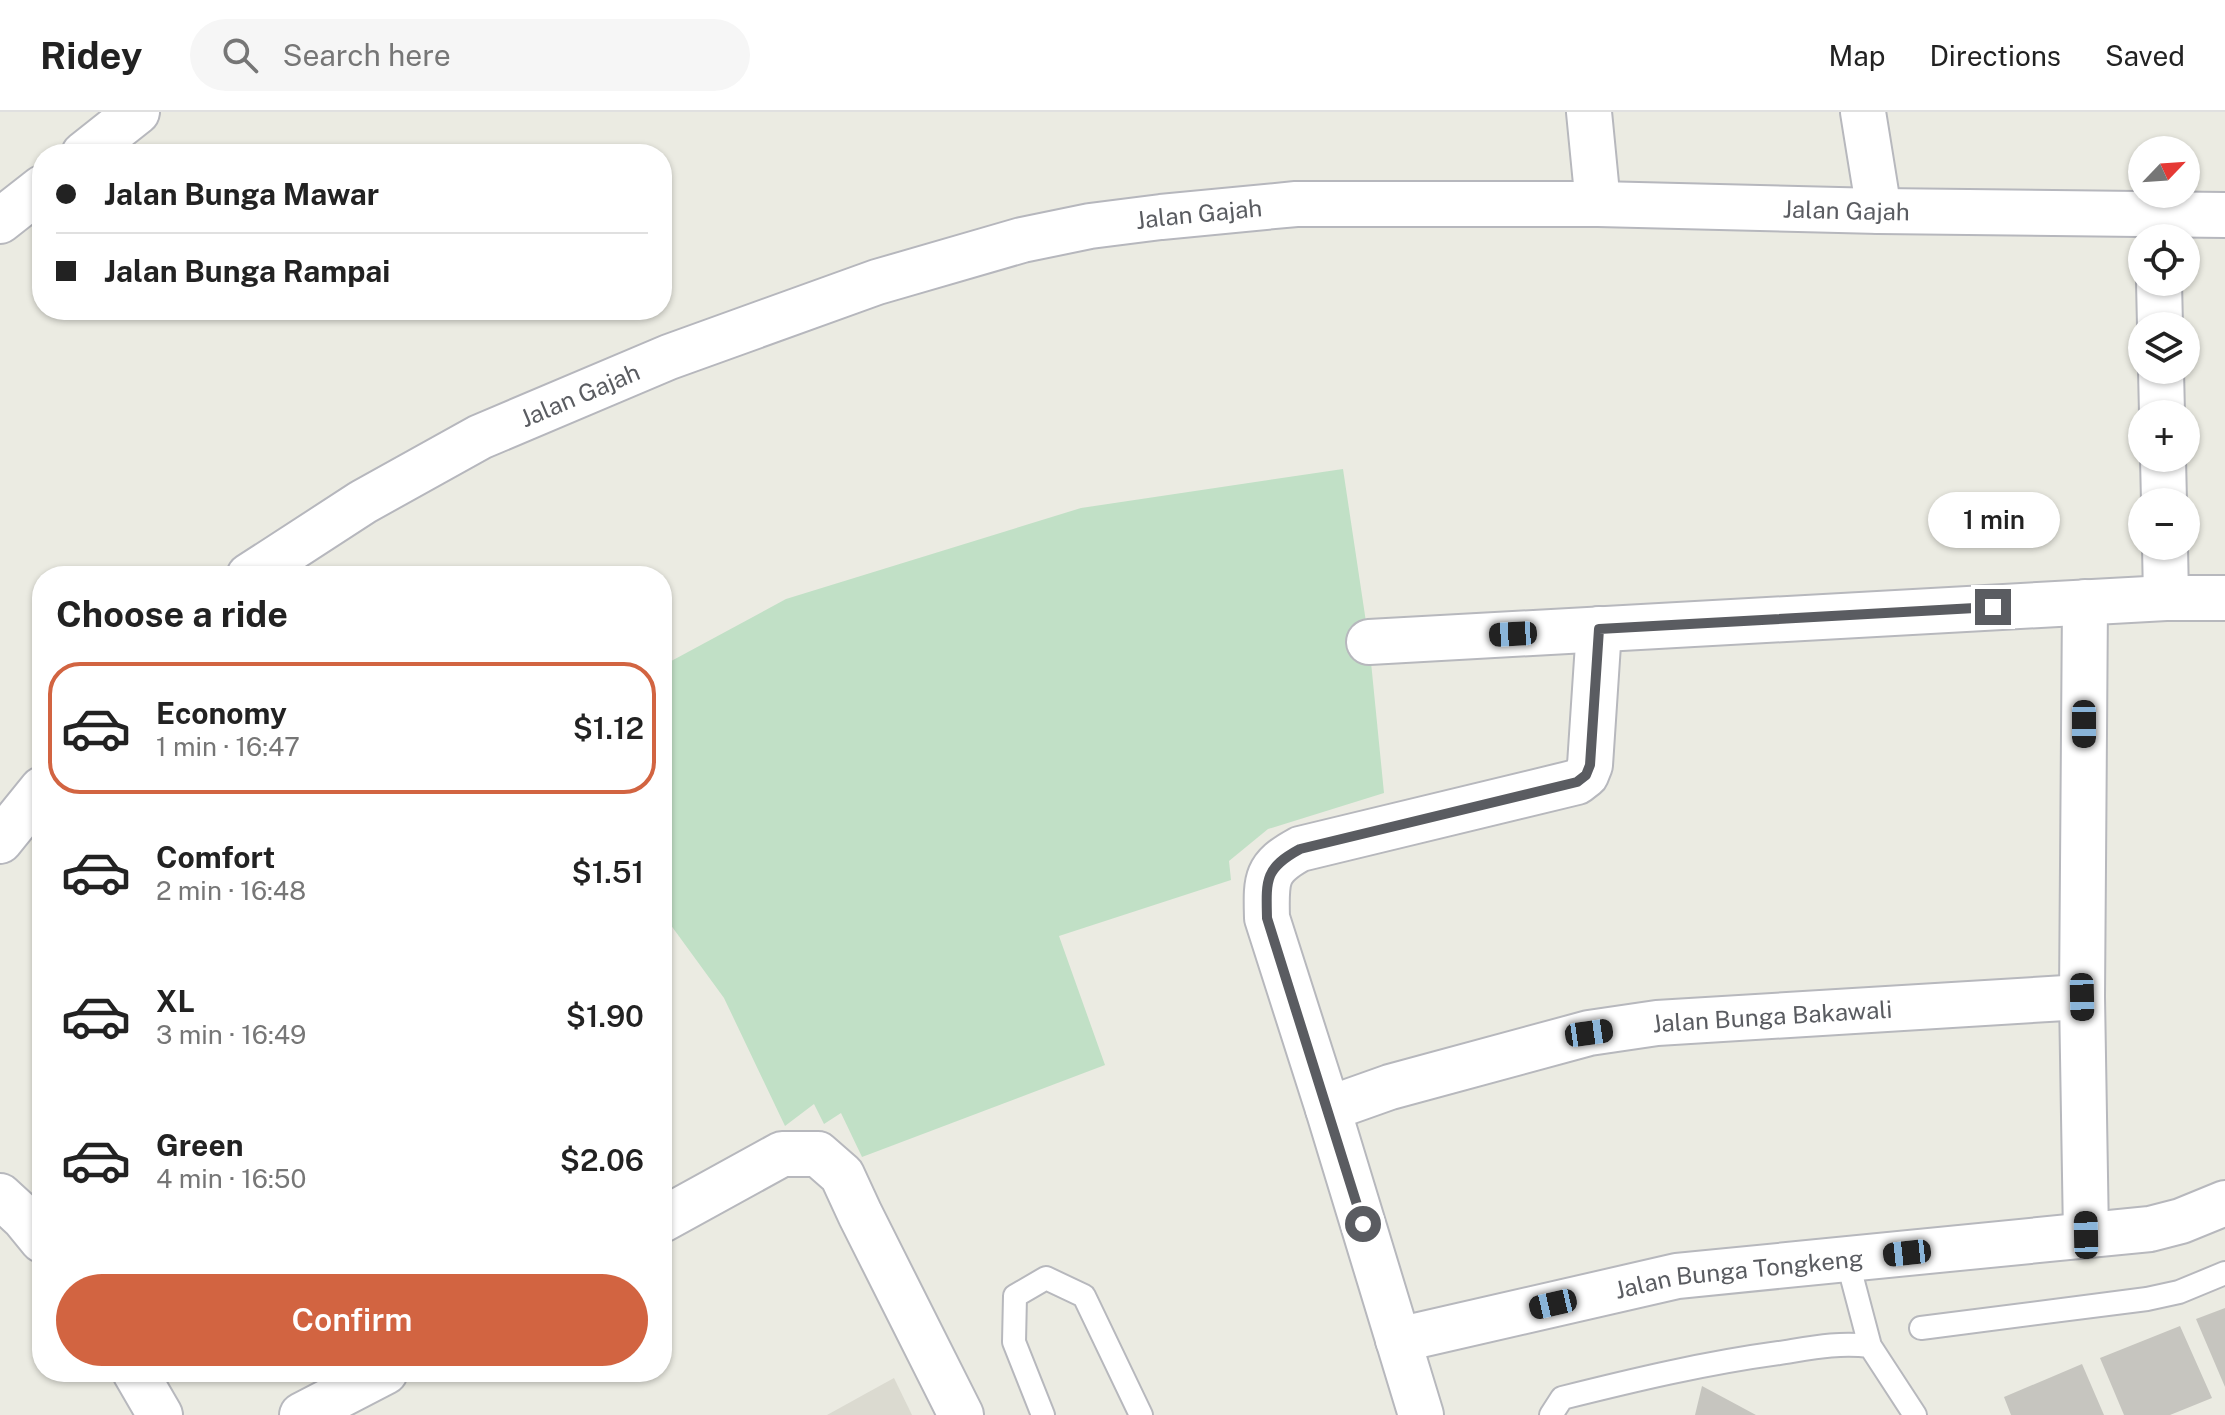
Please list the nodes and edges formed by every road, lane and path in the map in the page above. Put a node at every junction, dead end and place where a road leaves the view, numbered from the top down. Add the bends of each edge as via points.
1 (137, 112) edge
2 (1589, 112) edge
3 (1863, 112) edge
4 (97, 144) edge
5 (32, 196) edge
6 (1598, 204) junction
7 (1879, 211) junction
8 (2225, 215) edge
9 (0, 221) edge
10 (2175, 224) edge
11 (2128, 225) edge
12 (2165, 560) edge
13 (264, 566) edge
14 (2166, 598) junction
15 (2225, 598) edge
16 (2085, 602) junction
17 (1599, 629) junction
18 (1369, 642) dead end
19 (32, 800) edge
20 (3, 833) edge
21 (2082, 997) junction
22 (1328, 1109) junction
23 (0, 1196) edge
24 (2225, 1203) edge
25 (672, 1214) edge
26 (32, 1228) edge
27 (2086, 1235) junction
28 (1847, 1259) junction
29 (2225, 1273) edge
30 (1921, 1328) dead end
31 (1398, 1340) junction
32 (1870, 1346) junction
33 (141, 1382) edge
34 (366, 1382) edge
35 (160, 1415) edge
36 (302, 1415) edge
37 (961, 1415) edge
38 (1043, 1415) edge
39 (1141, 1415) edge
40 (1421, 1415) edge
41 (1551, 1415) edge
42 (1915, 1415) edge

1 - 4 street
2 - 6 street
3 - 7 street
5 - 9 street
6 - 7 street, Jalan Gajah
6 - 13 street, Jalan Gajah via 1296,204 1090,226 1022,240 877,282 669,357 480,437 363,502
7 - 11 street, Jalan Gajah
8 - 10 street, Jalan Gajah
12 - 14 street
14 - 15 street
14 - 16 street
16 - 17 street
16 - 21 street
17 - 18 street
17 - 22 street via 1590,765 1577,782 1300,849 1280,860 1270,874 1267,918
19 - 20 street
21 - 22 street, Jalan Bunga Bakawali via 1657,1023 1589,1033
21 - 27 street
22 - 31 street
23 - 26 street
24 - 27 street, Jalan Bunga Tongkeng via 2150,1229
25 - 37 street via 782,1154 818,1154 842,1175
27 - 28 street, Jalan Bunga Tongkeng
28 - 31 street, Jalan Bunga Tongkeng via 1677,1276
28 - 32 lane
29 - 30 lane via 2147,1299
31 - 40 street
32 - 41 lane via 1816,1347 1643,1377 1562,1398
32 - 42 lane
33 - 35 street
34 - 36 street
38 - 39 lane via 1014,1342 1015,1296 1046,1278 1084,1296

